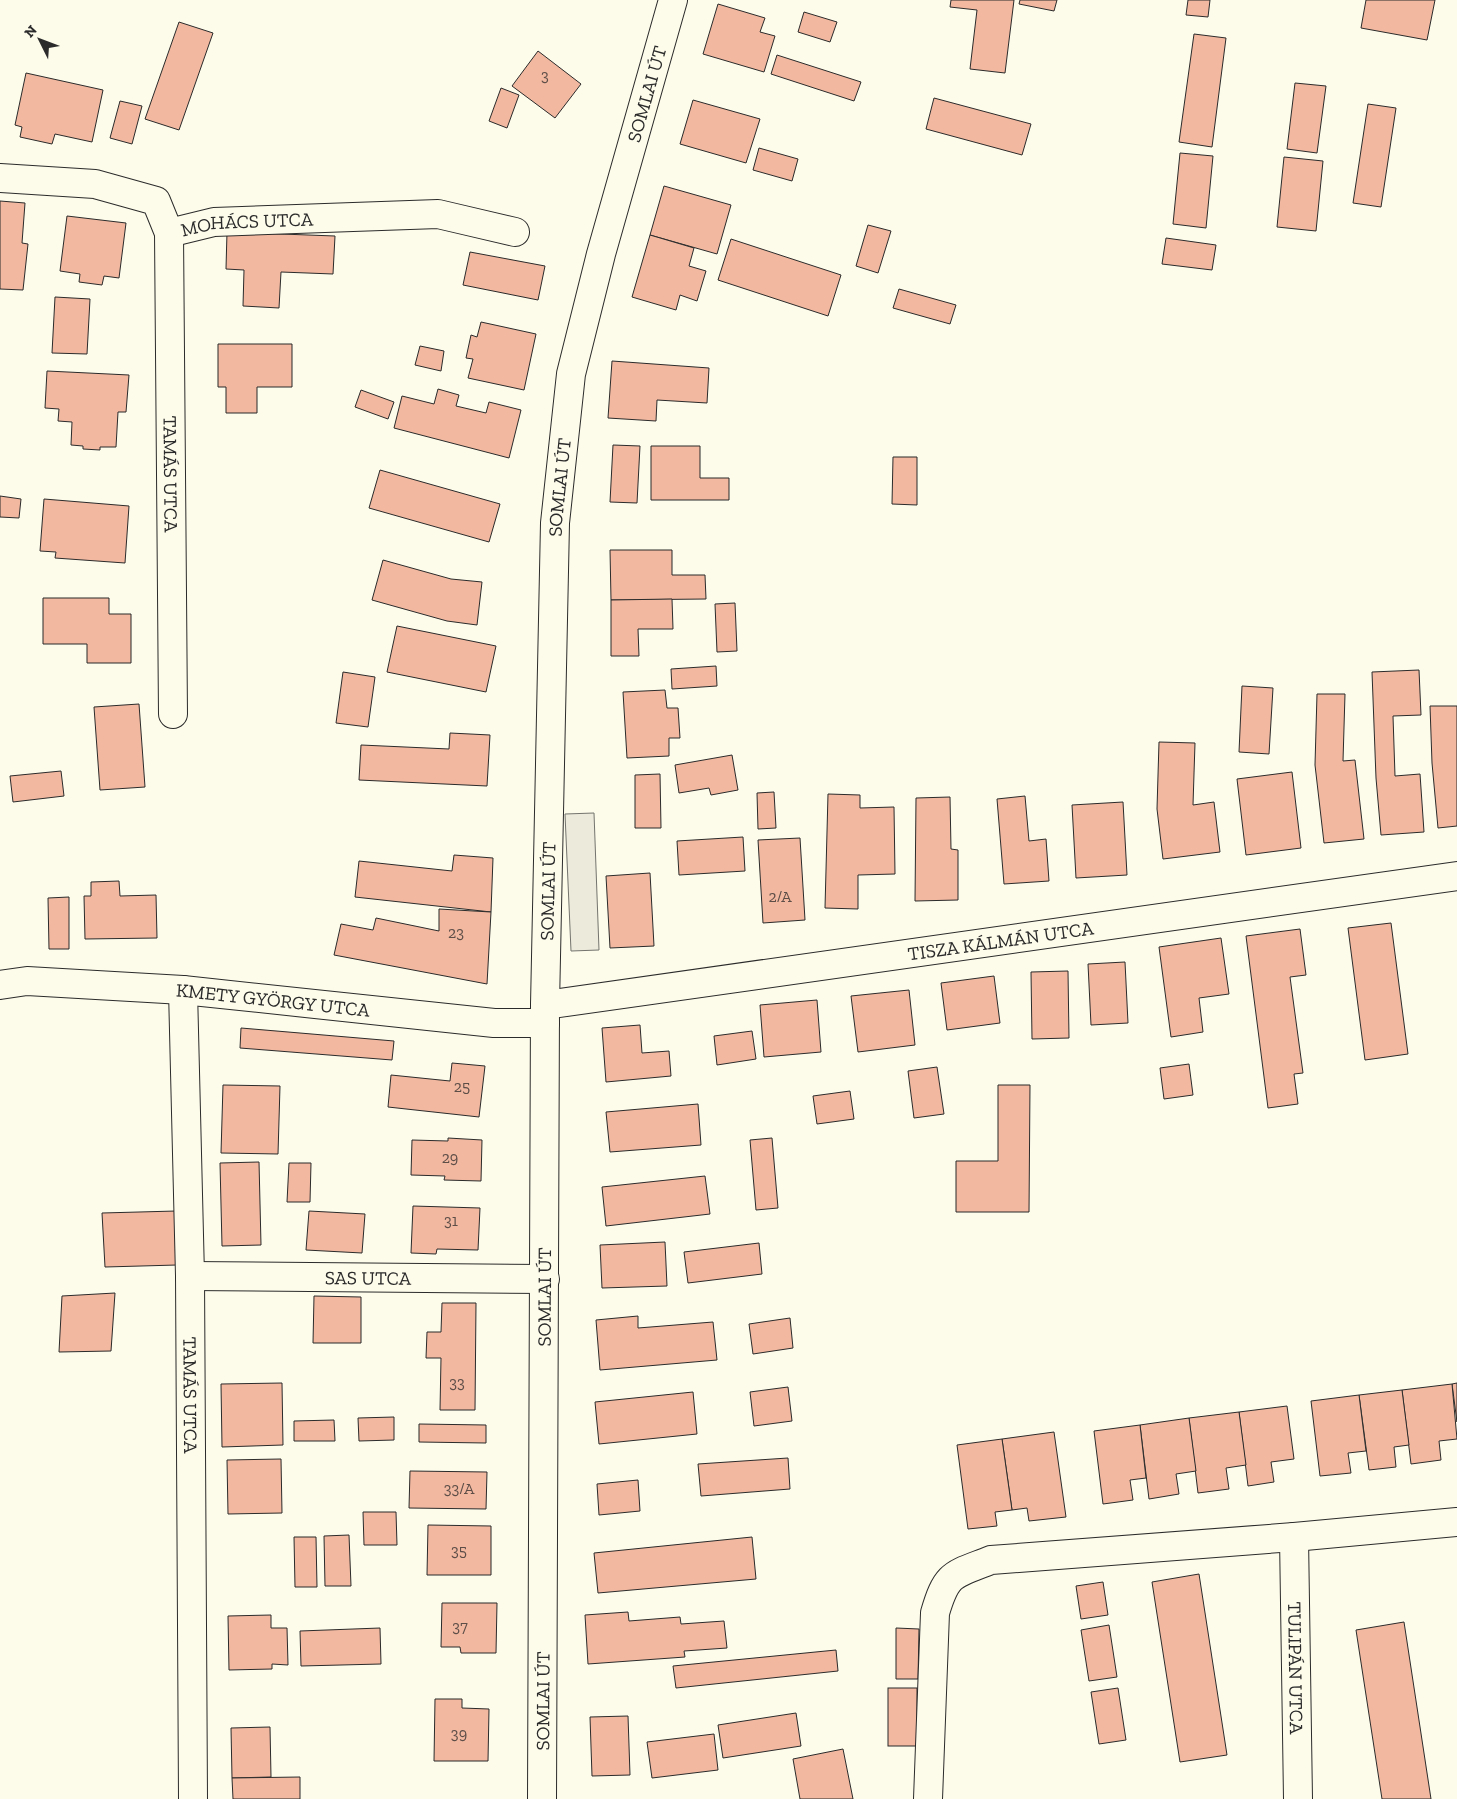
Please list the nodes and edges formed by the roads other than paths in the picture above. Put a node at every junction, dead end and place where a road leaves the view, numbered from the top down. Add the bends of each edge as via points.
1 (673, 0) edge
2 (0, 178) edge
3 (515, 232) dead end
4 (170, 233) junction
5 (173, 714) dead end
6 (1457, 876) edge
7 (0, 985) edge
8 (182, 990) junction
9 (545, 1014) junction
10 (190, 1276) junction
11 (545, 1279) junction
12 (1457, 1522) edge
13 (1294, 1537) junction
14 (193, 1799) edge
15 (542, 1799) edge
16 (928, 1799) edge
17 (1298, 1799) edge

1 - 9 street, SOMLAI ÚT via 570,374 553,572
2 - 4 street, MOHÁCS UTCA via 95,184 156,202
3 - 4 street, MOHÁCS UTCA via 438,214 214,222
4 - 5 street, TAMÁS UTCA
6 - 9 street, TISZA KÁLMÁN UTCA
7 - 8 street, KMETY GYÖRGY UTCA via 26,981
8 - 9 street, KMETY GYÖRGY UTCA via 494,1023
8 - 10 street, TAMÁS UTCA
9 - 11 street, SOMLAI ÚT
10 - 11 street, SAS UTCA
10 - 14 street, TAMÁS UTCA
11 - 15 street, SOMLAI ÚT
12 - 13 street
13 - 16 street via 991,1560 954,1574 942,1590 935,1614
13 - 17 street, TULIPÁN UTCA

